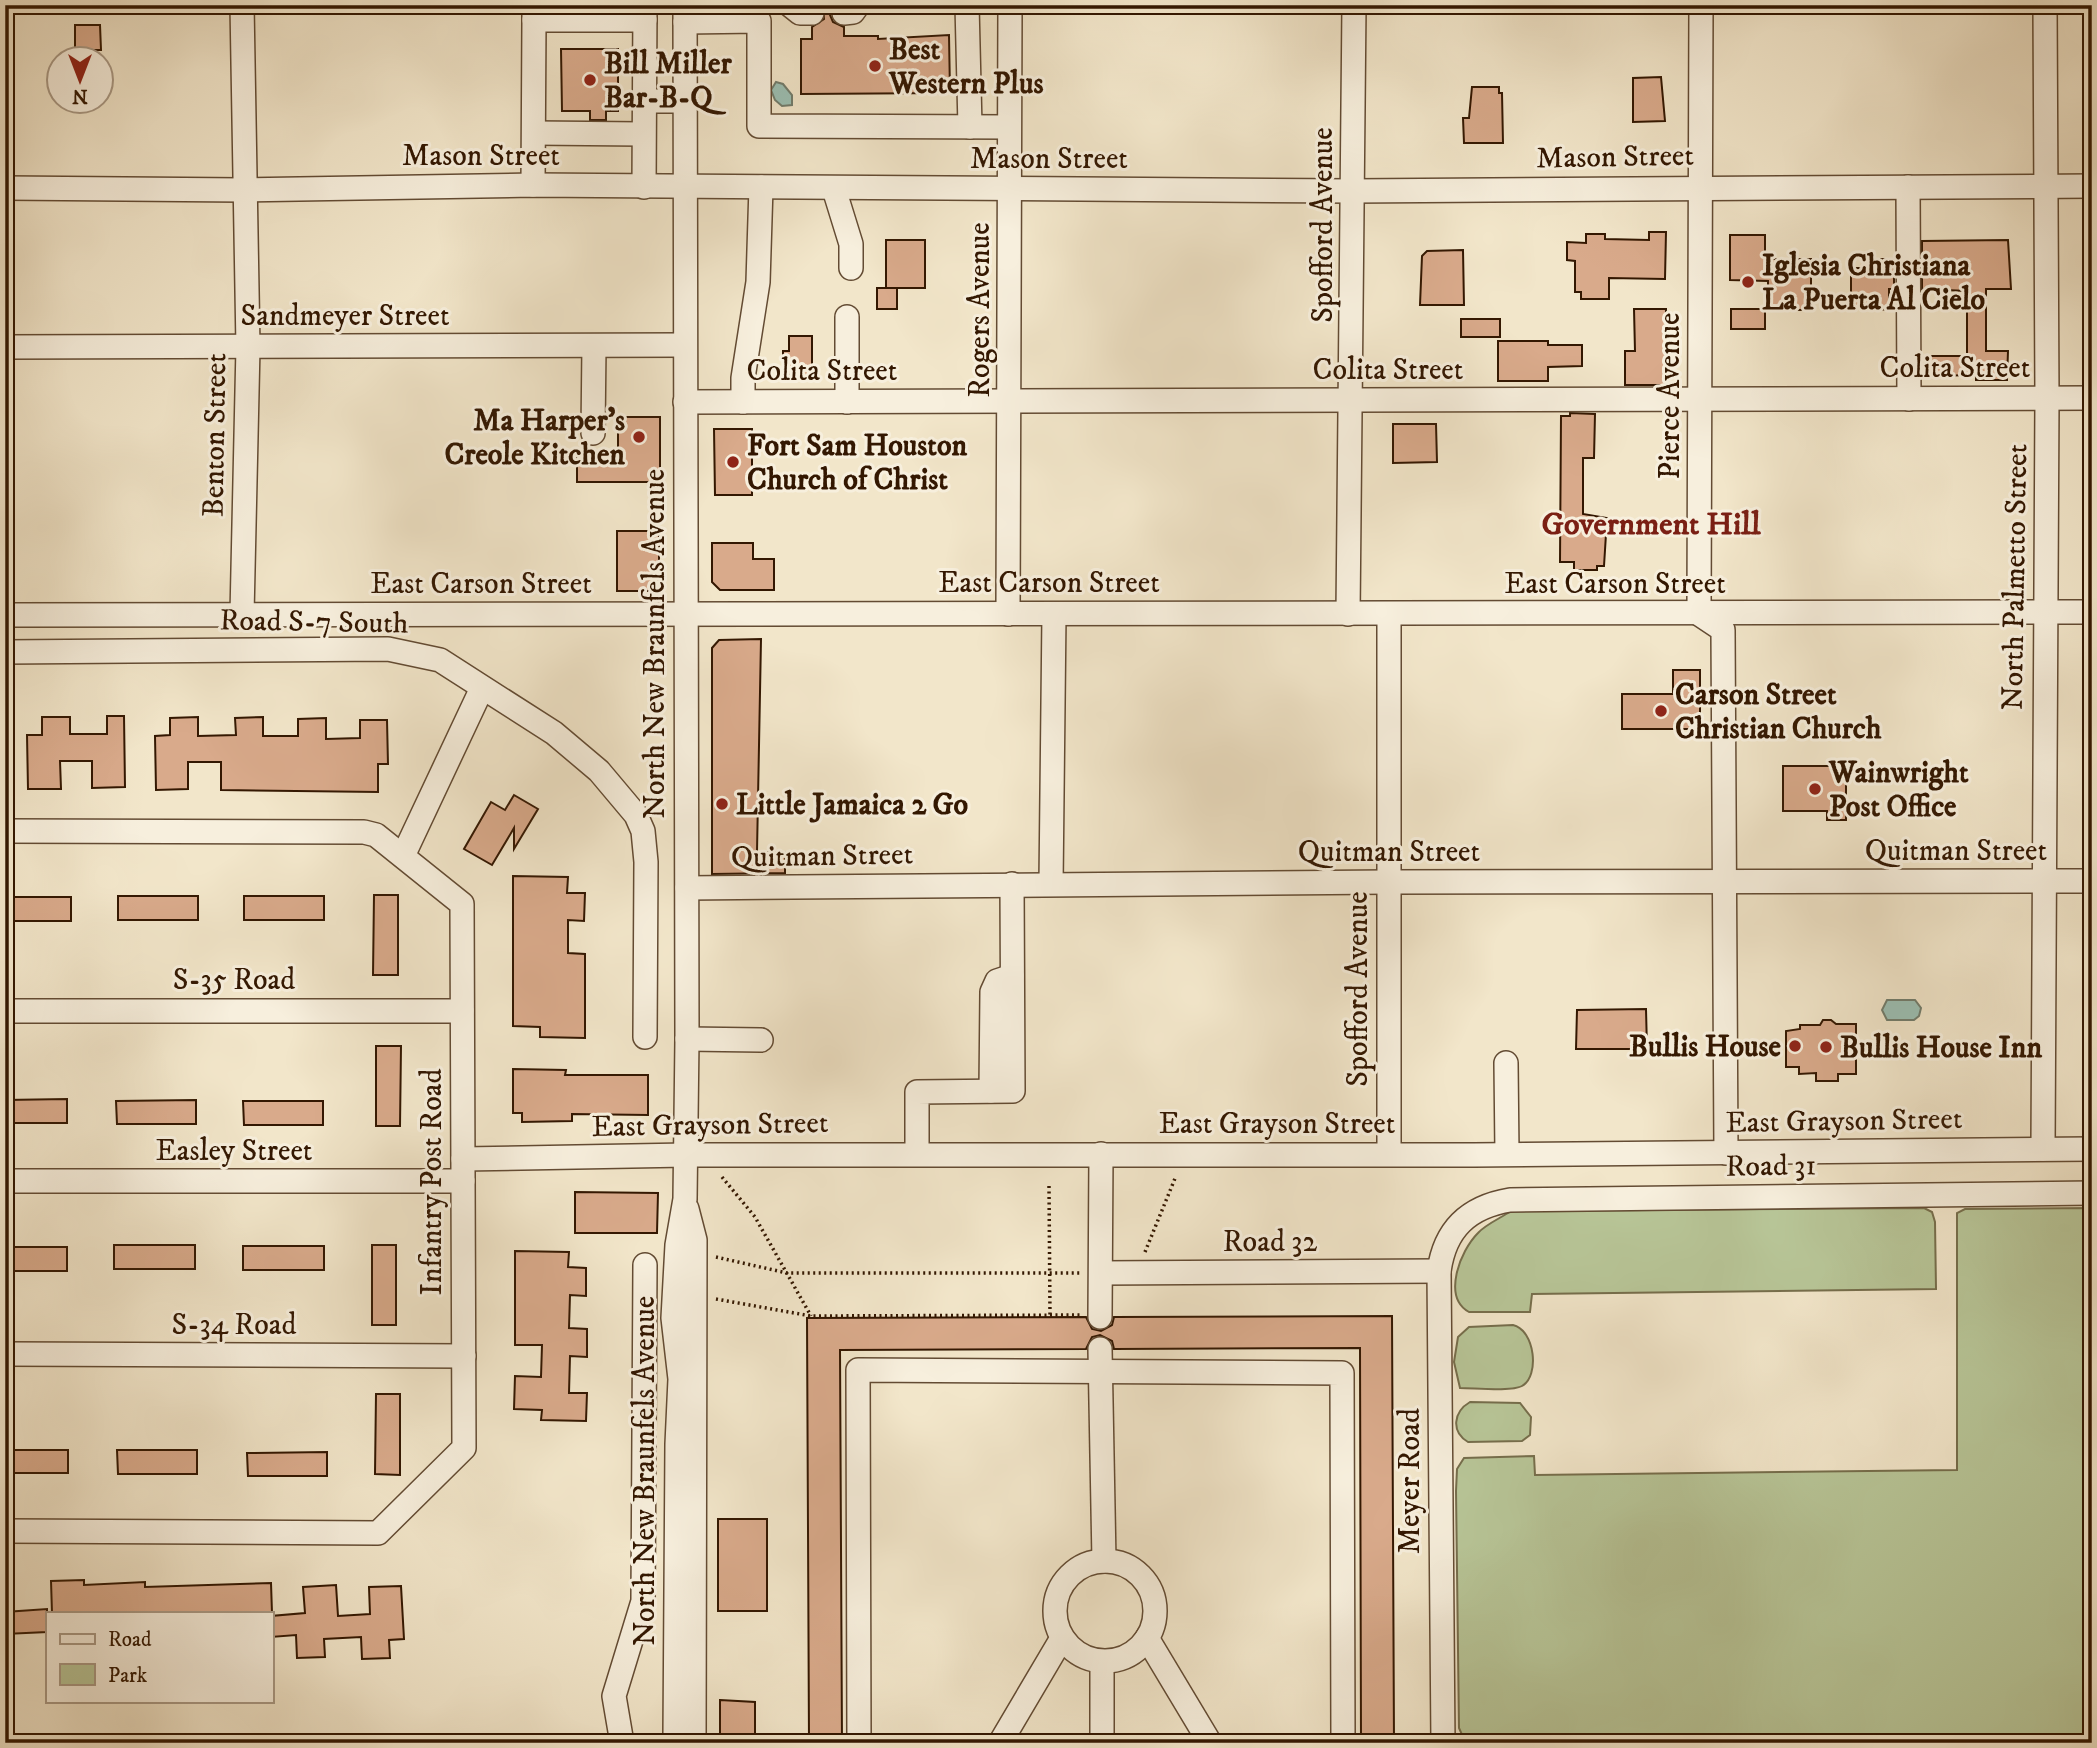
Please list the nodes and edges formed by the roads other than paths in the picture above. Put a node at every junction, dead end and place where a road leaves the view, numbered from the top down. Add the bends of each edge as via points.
1 (242, 5) edge
2 (967, 5) edge
3 (1010, 5) edge
4 (1354, 5) edge
5 (1701, 5) edge
6 (2045, 5) edge
7 (534, 13) edge
8 (645, 13) edge
9 (685, 13) edge
10 (761, 13) edge
11 (643, 101) junction
12 (687, 101) junction
13 (970, 127) junction
14 (1009, 127) junction
15 (534, 133) junction
16 (642, 134) junction
17 (533, 185) junction
18 (2046, 186) junction
19 (2092, 186) edge
20 (644, 187) junction
21 (761, 187) junction
22 (1701, 187) junction
23 (1908, 187) junction
24 (5, 188) edge
25 (687, 188) junction
26 (834, 189) junction
27 (1010, 189) junction
28 (243, 190) junction
29 (1353, 191) junction
30 (851, 268) dead end
31 (847, 317) dead end
32 (685, 345) junction
33 (594, 346) junction
34 (5, 347) edge
35 (248, 347) junction
36 (2047, 398) junction
37 (2092, 398) edge
38 (1702, 399) junction
39 (1909, 399) junction
40 (1352, 401) junction
41 (685, 402) junction
42 (743, 402) junction
43 (847, 402) junction
44 (1011, 402) junction
45 (593, 433) dead end
46 (2045, 612) junction
47 (2092, 612) edge
48 (5, 614) edge
49 (242, 614) junction
50 (685, 614) junction
51 (1008, 614) junction
52 (1054, 614) junction
53 (1348, 614) junction
54 (1389, 614) junction
55 (1699, 614) junction
56 (5, 652) edge
57 (482, 688) junction
58 (5, 831) edge
59 (403, 856) junction
60 (2092, 881) edge
61 (1388, 882) junction
62 (2043, 882) junction
63 (1726, 883) junction
64 (1012, 884) junction
65 (1051, 884) junction
66 (687, 888) junction
67 (5, 1011) edge
68 (462, 1011) junction
69 (645, 1037) dead end
70 (687, 1040) junction
71 (761, 1040) dead end
72 (1506, 1063) dead end
73 (2043, 1149) junction
74 (2092, 1149) edge
75 (1726, 1153) junction
76 (917, 1154) junction
77 (1101, 1154) junction
78 (1389, 1154) junction
79 (1507, 1154) junction
80 (686, 1155) junction
81 (463, 1170) junction
82 (5, 1181) edge
83 (2092, 1193) edge
84 (1457, 1224) joint
85 (645, 1265) dead end
86 (1439, 1271) junction
87 (1101, 1273) junction
88 (1101, 1316) road end
89 (5, 1354) edge
90 (464, 1356) junction
91 (1101, 1360) junction
92 (686, 1501) junction
93 (5, 1531) edge
94 (1104, 1561) junction
95 (1062, 1638) junction
96 (1147, 1638) junction
97 (1102, 1662) junction
98 (622, 1743) edge
99 (678, 1743) edge
100 (694, 1743) edge
101 (859, 1743) edge
102 (1000, 1743) edge
103 (1102, 1743) edge
104 (1210, 1743) edge
105 (1343, 1743) edge
106 (1443, 1743) edge

1 - 28 street, Benton Street
2 - 13 street
3 - 14 street, Rogers Avenue
4 - 29 street, Spofford Avenue
5 - 22 street, Pierce Avenue
6 - 18 street, North Palmetto Street
7 - 8 street
7 - 15 street
8 - 11 street
9 - 10 street
9 - 12 street, North New Braunfels Avenue
10 - 13 street via 759,126
11 - 12 street
11 - 16 street
12 - 25 street, North New Braunfels Avenue
13 - 14 street
14 - 27 street, Rogers Avenue
15 - 16 street
15 - 17 street
16 - 20 street
17 - 20 street, Mason Street
17 - 28 street, Mason Street
18 - 19 street, Mason Street
18 - 23 street, Mason Street
18 - 36 street, North Palmetto Street
20 - 25 street, Mason Street
21 - 25 street, Mason Street
21 - 26 street, Mason Street
21 - 42 street via 758,282
22 - 23 street, Mason Street
22 - 29 street, Mason Street
22 - 38 street, Pierce Avenue
23 - 39 street
24 - 28 street, Mason Street
25 - 32 street, North New Braunfels Avenue
26 - 27 street, Mason Street
26 - 30 street via 851,244
27 - 29 street, Mason Street
27 - 44 street, Rogers Avenue
28 - 35 street, Benton Street
29 - 40 street, Spofford Avenue
31 - 43 street
32 - 33 street, Sandmeyer Street
32 - 41 street, North New Braunfels Avenue
33 - 35 street, Sandmeyer Street
33 - 45 street
34 - 35 street, Sandmeyer Street
35 - 49 street, Benton Street
36 - 37 street, Colita Street
36 - 39 street, Colita Street
36 - 46 street, North Palmetto Street
38 - 39 street, Colita Street
38 - 40 street, Colita Street
38 - 55 street, Pierce Avenue
40 - 44 street, Colita Street
40 - 53 street, Spofford Avenue
41 - 42 street, Colita Street
41 - 50 street, North New Braunfels Avenue
42 - 43 street, Colita Street
43 - 44 street, Colita Street
44 - 51 street, Rogers Avenue
46 - 47 street, East Carson Street
46 - 55 street, East Carson Street
46 - 62 street, North Palmetto Street
48 - 49 street, East Carson Street
49 - 50 street, East Carson Street
50 - 51 street, East Carson Street
50 - 66 street, North New Braunfels Avenue
51 - 52 street, East Carson Street
52 - 53 street, East Carson Street
52 - 65 street
53 - 54 street, East Carson Street
54 - 55 street, East Carson Street
54 - 61 street, Spofford Avenue
55 - 63 street via 1723,630
56 - 57 street, Road S-7 South via 388,649 440,660
57 - 59 street
57 - 69 street, Road S-7 South via 554,733 590,763 636,815 643,831 646,862
58 - 59 street, Infantry Post Road via 364,832 376,835
59 - 68 street, Infantry Post Road via 462,904
60 - 62 street, Quitman Street
61 - 63 street, Quitman Street
61 - 65 street, Quitman Street
61 - 78 street, Spofford Avenue
62 - 63 street, Quitman Street
62 - 73 street, North Palmetto Street
63 - 75 street
64 - 65 street, Quitman Street
64 - 66 street, Quitman Street
64 - 76 street via 1013,1091 917,1092
66 - 70 street, North New Braunfels Avenue
67 - 68 street, S-35 Road
68 - 81 street, Infantry Post Road
70 - 71 street
70 - 80 street, North New Braunfels Avenue
72 - 79 street
73 - 74 street, East Grayson Street
73 - 75 street, East Grayson Street
75 - 79 street, East Grayson Street
76 - 77 street, East Grayson Street
76 - 80 street, East Grayson Street
77 - 78 street, East Grayson Street
77 - 87 street
78 - 79 street, East Grayson Street
80 - 81 street, East Grayson Street
80 - 92 street, North New Braunfels Avenue via 685,1199 695,1241
81 - 82 street, Easley Street
81 - 90 street, Infantry Post Road
83 - 84 street, Road 31 via 1510,1200
84 - 86 street, Meyer Road via 1442,1251
85 - 98 street via 643,1601 614,1696
86 - 87 street, Road 32
86 - 106 street, Meyer Road
87 - 88 street
89 - 90 street, S-34 Road
90 - 93 street, Infantry Post Road via 464,1448 378,1532
91 - 94 street
91 - 101 street via 858,1370
91 - 105 street via 1342,1373
92 - 99 street, North New Braunfels Avenue
92 - 100 street, North New Braunfels Avenue
94 - 95 street via 1081,1567 1063,1582 1054,1616
94 - 96 street via 1127,1566 1151,1592 1155,1616
95 - 97 street via 1084,1657
95 - 102 street
96 - 97 street via 1133,1653
96 - 104 street
97 - 103 street

